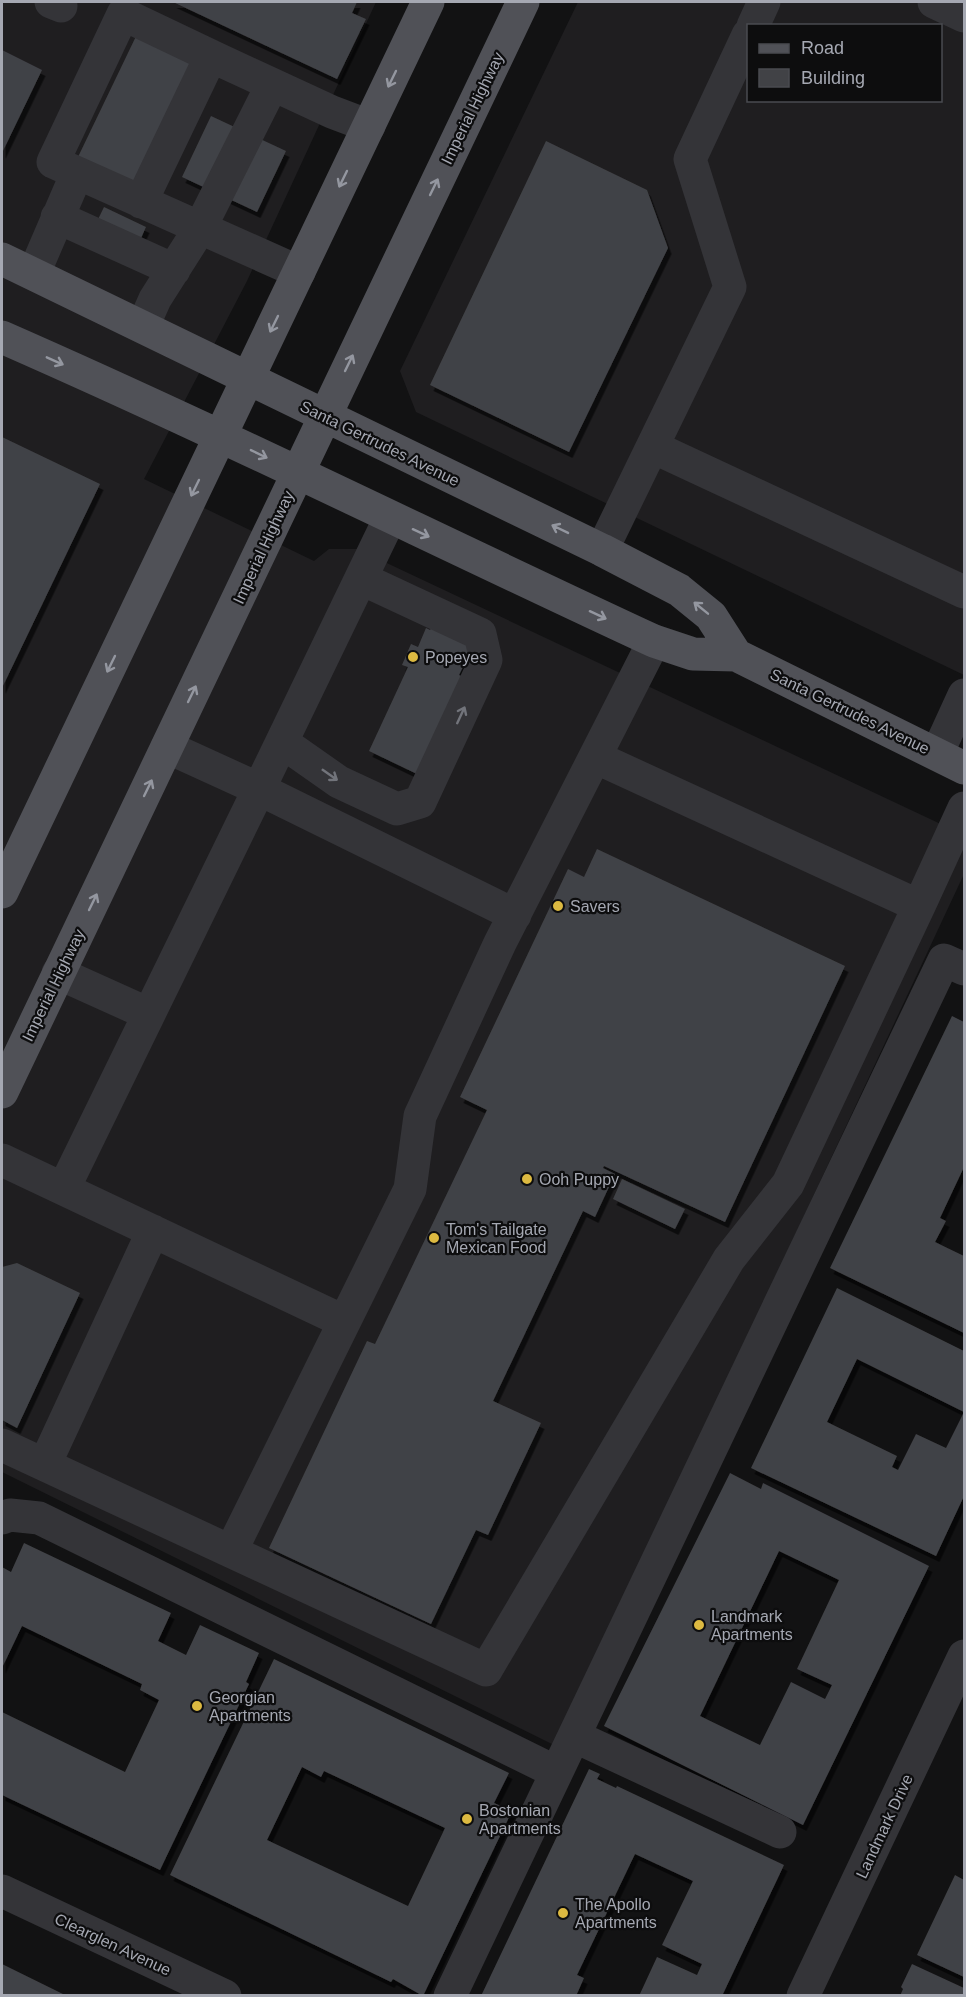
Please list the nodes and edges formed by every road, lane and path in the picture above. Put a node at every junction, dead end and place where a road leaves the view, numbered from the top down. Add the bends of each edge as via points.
1 (428, 2) edge
2 (523, 2) edge
3 (764, 2) edge
4 (934, 2) edge
5 (964, 16) edge
6 (754, 24) edge
7 (747, 37) edge
8 (211, 56) junction
9 (272, 85) junction
10 (369, 126) junction
11 (77, 173) junction
12 (141, 202) junction
13 (57, 217) junction
14 (200, 228) junction
15 (2, 258) edge
16 (174, 270) junction
17 (299, 272) junction
18 (34, 273) junction
19 (143, 326) junction
20 (2, 337) edge
21 (247, 379) junction
22 (324, 416) junction
23 (220, 435) junction
24 (653, 447) junction
25 (298, 473) junction
26 (390, 519) junction
27 (602, 550) junction
28 (362, 579) junction
29 (964, 592) edge
30 (654, 641) junction
31 (736, 655) junction
32 (964, 696) edge
33 (282, 742) junction
34 (167, 747) junction
35 (595, 757) junction
36 (951, 761) edge
37 (259, 789) junction
38 (964, 808) edge
39 (6, 872) edge
40 (919, 906) junction
41 (515, 915) junction
42 (964, 969) edge
43 (58, 973) junction
44 (149, 1014) junction
45 (2, 1092) edge
46 (2, 1160) edge
47 (64, 1188) junction
48 (153, 1231) junction
49 (343, 1321) junction
50 (2, 1445) edge
51 (45, 1464) junction
52 (2, 1518) edge
53 (231, 1551) junction
54 (964, 1656) edge
55 (573, 1736) junction
56 (556, 1772) junction
57 (780, 1832) dead end
58 (2, 1892) edge
59 (225, 1995) edge
60 (450, 1995) edge
61 (803, 1995) edge

1 -> 10 main road
22 -> 2 main road, Imperial Highway
3 - 6 street
4 - 5 street
7 - 24 street via 690,159 730,286
8 - 9 street
8 - 11 street via 123,14 53,162
8 - 12 street
9 - 10 street
9 - 14 street
10 -> 17 main road
11 - 12 street
11 - 13 street
12 - 14 street
13 - 16 street
13 - 18 street
14 - 16 street
14 - 17 street
15 - 18 main road, Santa Gertrudes Avenue
16 - 19 street
17 -> 21 main road
18 - 19 main road, Santa Gertrudes Avenue
19 - 21 main road, Santa Gertrudes Avenue
20 -> 23 main road, Santa Gertrudes Avenue
21 - 22 main road, Santa Gertrudes Avenue
21 - 23 main road
22 - 25 main road, Imperial Highway
27 -> 22 main road, Santa Gertrudes Avenue
23 -> 25 main road, Santa Gertrudes Avenue
23 -> 39 main road
24 - 27 street
24 - 29 street
25 - 26 main road, Santa Gertrudes Avenue
34 -> 25 main road, Imperial Highway
26 - 28 street
26 -> 30 main road, Santa Gertrudes Avenue
31 -> 27 main road, Santa Gertrudes Avenue via 711,616 679,590
28 - 33 street
33 -> 28 street via 339,782 397,809 420,802 486,660 480,634
30 - 31 main road, Santa Gertrudes Avenue via 693,654
30 - 35 street
31 - 36 main road, Santa Gertrudes Avenue
32 - 36 street
33 - 37 street
34 - 37 street
43 -> 34 main road, Imperial Highway
35 - 40 street
35 - 41 street
37 - 41 street
37 - 44 street
38 - 40 street
40 - 53 street via 788,1184 729,1259 486,1670
41 - 49 street via 420,1116 410,1189
42 - 55 street via 944,960
43 - 44 street
43 - 45 main road, Imperial Highway
44 - 47 street
46 - 47 street
47 - 48 street
48 - 49 street
48 - 51 street
49 - 53 street
50 - 51 street
51 - 53 street
52 - 56 street via 39,1518
54 - 61 street, Landmark Drive
55 - 56 street
55 - 57 street
56 - 60 street
58 - 59 street, Clearglen Avenue

